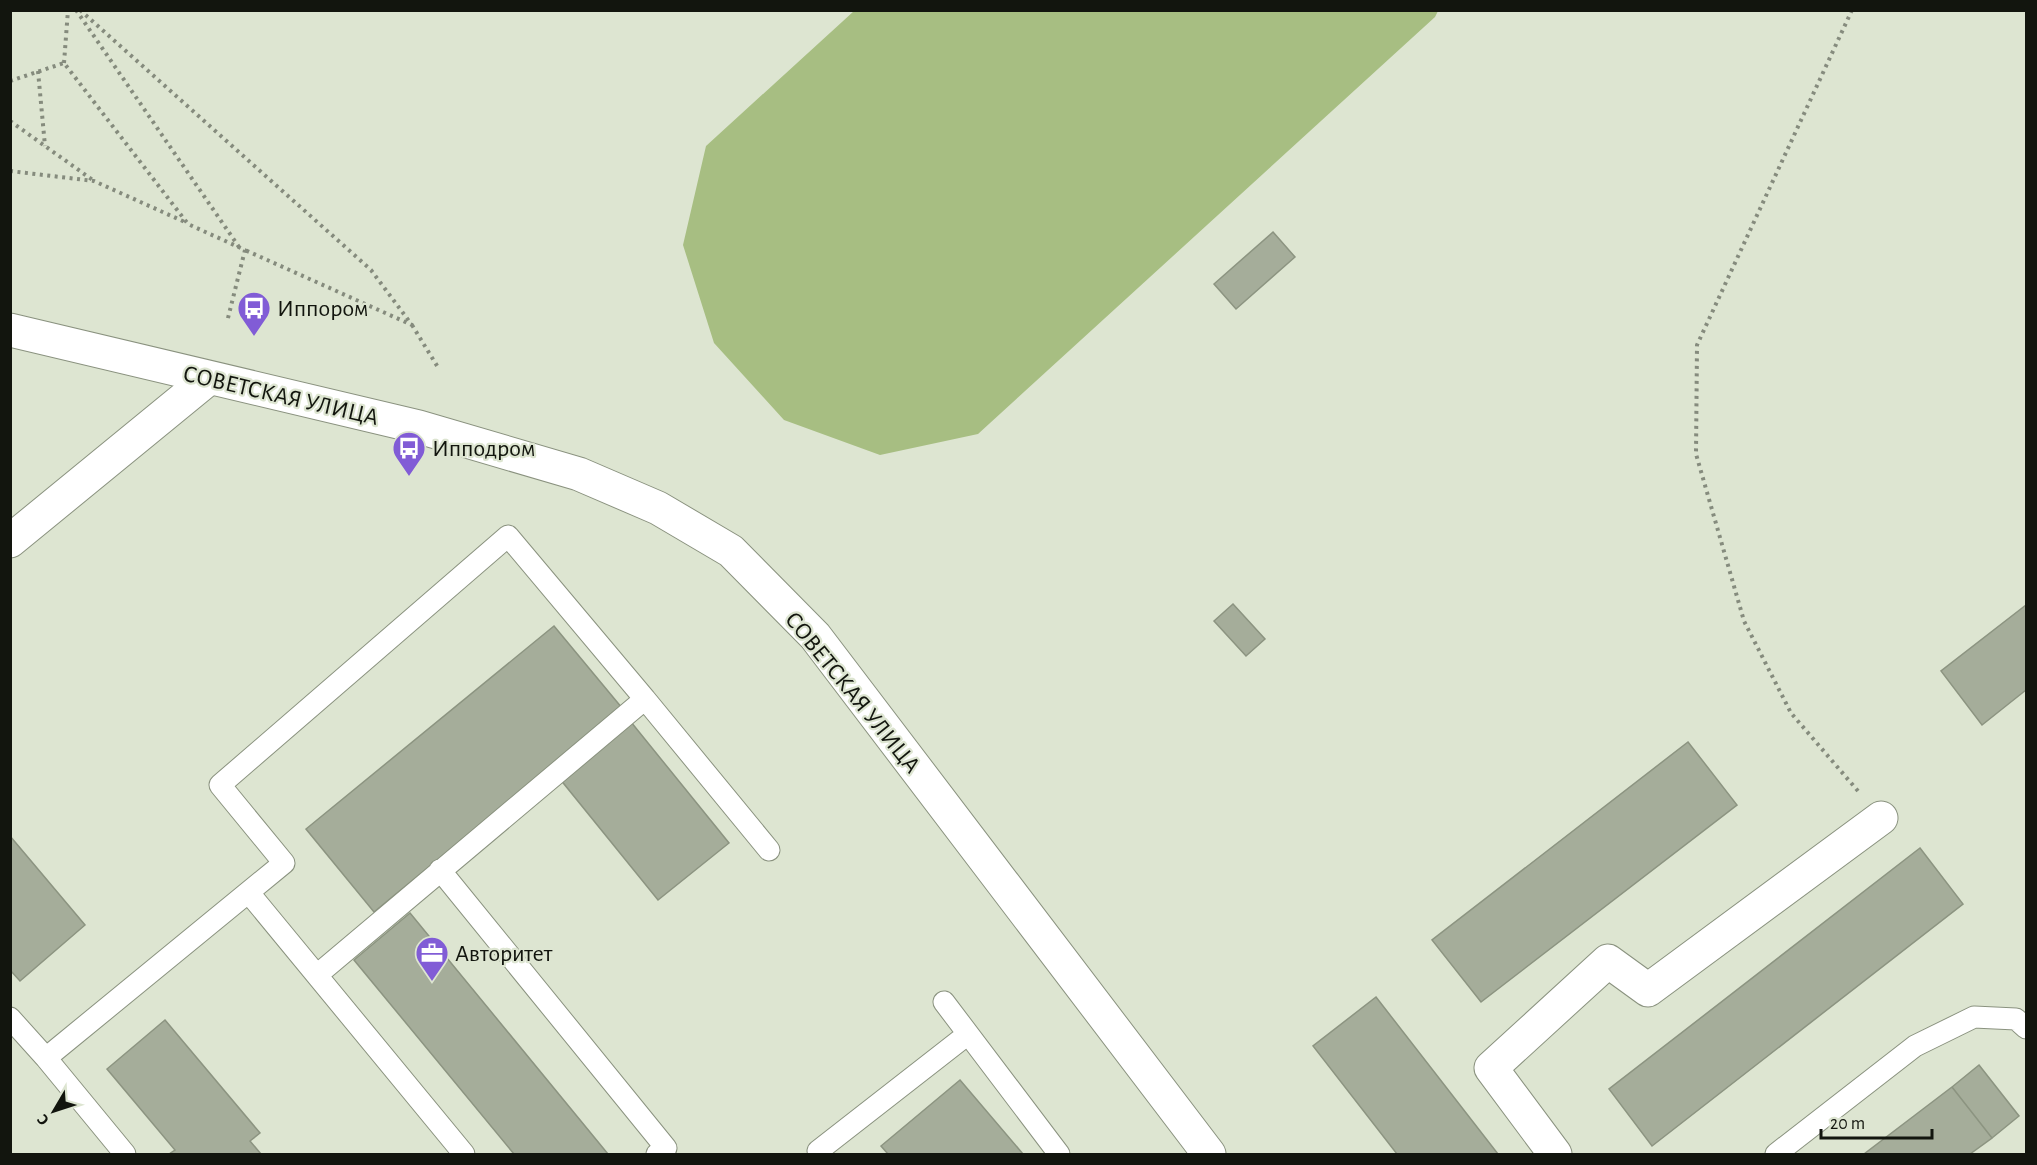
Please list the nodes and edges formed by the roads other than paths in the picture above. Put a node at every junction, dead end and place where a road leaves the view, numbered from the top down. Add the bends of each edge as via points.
1 (10, 330) edge
2 (209, 378) junction
3 (10, 541) edge
4 (645, 699) junction
5 (1881, 818) road end
6 (769, 849) dead end
7 (440, 870) junction
8 (249, 893) junction
9 (317, 975) junction
10 (944, 1002) dead end
11 (10, 1018) edge
12 (2026, 1028) edge
13 (968, 1034) junction
14 (46, 1058) junction
15 (818, 1151) dead end
16 (125, 1155) edge
17 (464, 1155) edge
18 (657, 1155) edge
19 (1059, 1155) edge
20 (1209, 1155) edge
21 (1555, 1155) edge
22 (1776, 1155) edge

1 - 2 main road, СОВЕТСКАЯ УЛИЦА
2 - 3 main road
2 - 20 main road, СОВЕТСКАЯ УЛИЦА via 419,427 579,474 658,508 731,551 815,636
4 - 6 lane
4 - 7 lane
4 - 8 lane via 508,536 220,785 284,863
5 - 21 main road via 1648,990 1608,961 1491,1068
7 - 9 lane
7 - 18 lane via 666,1148
8 - 9 lane
8 - 14 lane
9 - 17 lane
10 - 13 lane
11 - 14 lane
12 - 22 lane via 2016,1018 1974,1017 1924,1041
13 - 15 lane
13 - 19 lane
14 - 16 lane

